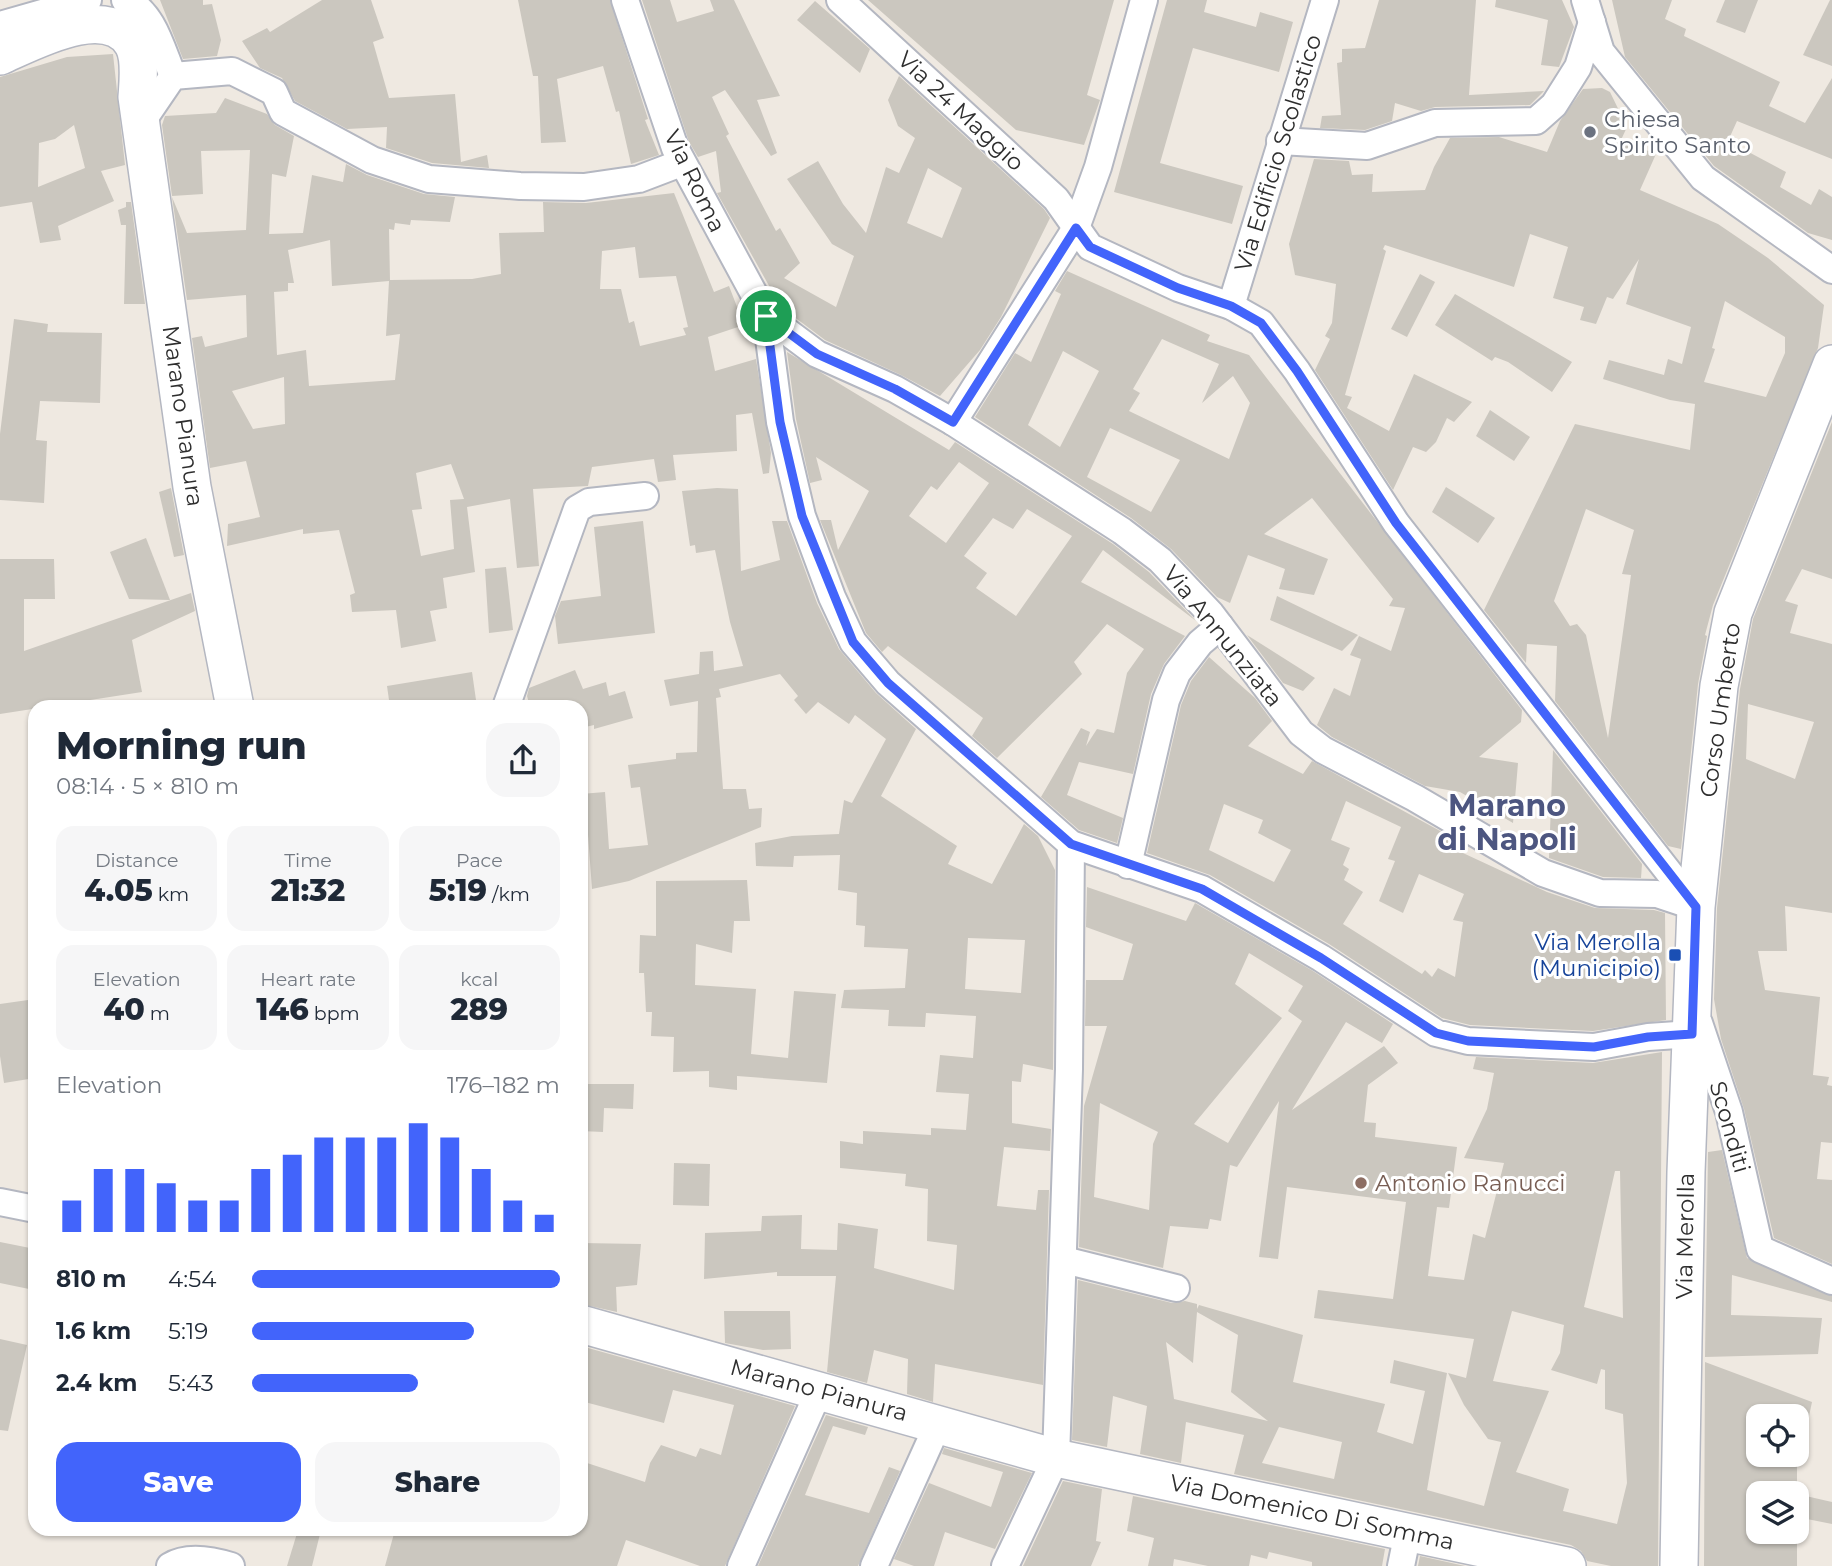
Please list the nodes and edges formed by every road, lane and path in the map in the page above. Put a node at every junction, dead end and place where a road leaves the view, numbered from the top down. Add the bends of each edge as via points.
1 (88, 0) edge
2 (125, 0) edge
3 (625, 0) edge
4 (840, 0) edge
5 (1144, 0) edge
6 (1325, 0) edge
7 (1589, 11) edge
8 (0, 25) edge
9 (0, 56) edge
10 (173, 76) junction
11 (141, 123) junction
12 (1280, 141) junction
13 (681, 163) junction
14 (1076, 228) junction
15 (1832, 270) edge
16 (1231, 306) junction
17 (766, 316) junction
18 (1832, 364) edge
19 (953, 422) junction
20 (645, 496) dead end
21 (1220, 626) junction
22 (234, 700) edge
23 (509, 700) edge
24 (1071, 844) junction
25 (1128, 865) junction
26 (1696, 907) junction
27 (1693, 1020) junction
28 (0, 1202) edge
29 (28, 1208) edge
30 (1064, 1259) junction
31 (1832, 1282) edge
32 (1176, 1288) dead end
33 (588, 1326) edge
34 (819, 1391) junction
35 (939, 1422) junction
36 (1056, 1458) junction
37 (1405, 1549) edge
38 (170, 1566) edge
39 (231, 1566) edge
40 (741, 1566) edge
41 (874, 1566) edge
42 (1005, 1566) edge
43 (1567, 1566) edge
44 (1679, 1566) edge

1 - 8 street
2 - 10 street via 147,17
3 - 13 street, Via Roma
4 - 14 street, Via 24 Maggio via 1056,199
5 - 14 street via 1098,167
6 - 12 street, Via Edificio Scolastico
7 - 12 street via 1578,67 1554,106 1536,121 1435,123 1367,146
7 - 15 street via 1601,52 1703,178
9 - 11 street, Marano Pianura via 55,32 94,22 117,29 133,44
10 - 11 street
10 - 13 street via 232,71 274,92 283,112 372,160 429,178 584,187 639,179
11 - 22 street, Marano Pianura via 192,486
12 - 16 street, Via Edificio Scolastico
13 - 17 street, Via Roma
14 - 16 street, Via 24 Maggio via 1090,247 1178,288
14 - 19 street
16 - 26 street, Via 24 Maggio via 1261,323 1396,523
17 - 19 street, Via Annunziata via 817,354 895,389
17 - 24 street via 780,422 802,516 853,642 888,683
18 - 26 street, Corso Umberto via 1733,613 1719,686
19 - 21 street, Via Annunziata via 1160,560
20 - 23 street via 589,502 577,509
21 - 25 street via 1177,673 1166,701
21 - 26 street, Via Annunziata via 1301,733 1323,750 1543,873 1600,893 1657,894
24 - 25 street
24 - 30 street
25 - 27 street via 1202,889 1321,958 1436,1033 1468,1041 1594,1047 1648,1037
26 - 27 street, Via Merolla
27 - 31 street, Sconditi via 1729,1112 1760,1250
27 - 44 street, Via Merolla via 1685,1186
28 - 29 street
30 - 32 street
30 - 36 street
33 - 34 street, Marano Pianura
34 - 35 street, Marano Pianura
34 - 40 street
35 - 36 street, Marano Pianura
35 - 41 street
36 - 37 street, Via Domenico Di Somma
36 - 42 street
37 - 43 street, Via Domenico Di Somma
38 - 39 street via 178,1561 210,1560

